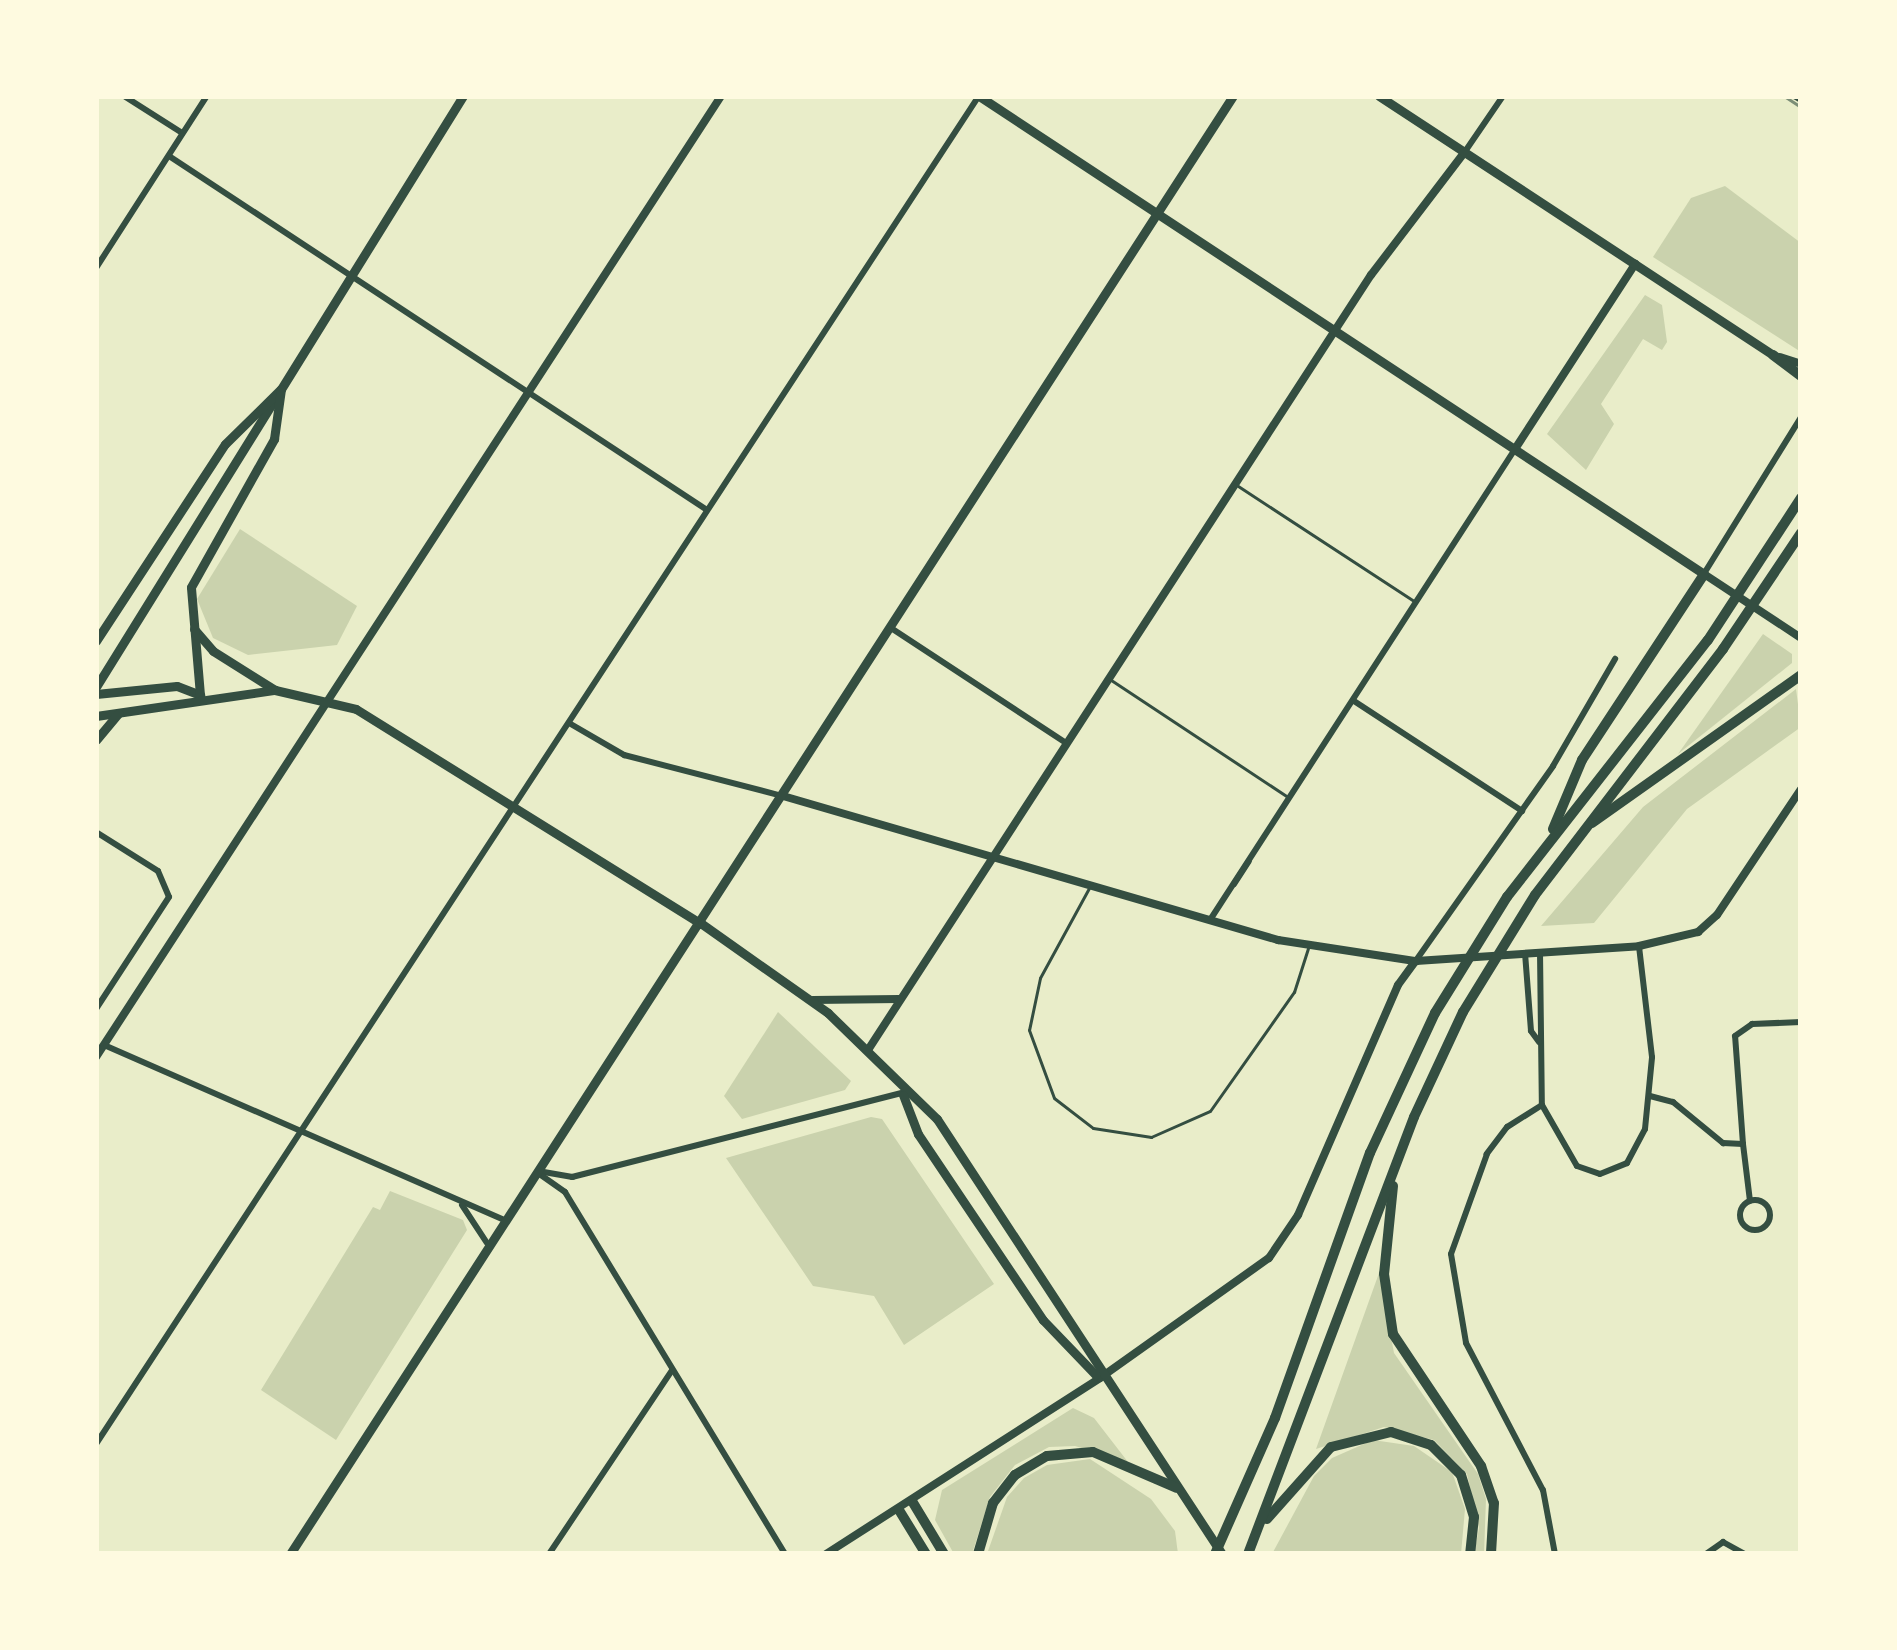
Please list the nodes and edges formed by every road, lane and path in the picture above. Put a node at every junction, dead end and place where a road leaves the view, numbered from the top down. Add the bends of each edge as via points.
1 (124, 96) edge
2 (207, 96) edge
3 (463, 96) edge
4 (721, 96) edge
5 (979, 96) edge
6 (1233, 96) edge
7 (1379, 96) edge
8 (1503, 96) edge
9 (182, 134) junction
10 (1464, 153) junction
11 (169, 156) junction
12 (1157, 213) junction
13 (1635, 263) junction
14 (96, 268) edge
15 (349, 277) junction
16 (1335, 330) junction
17 (1773, 355) joint
18 (1800, 366) edge
19 (281, 388) junction
20 (528, 390) junction
21 (1801, 417) edge
22 (1515, 449) junction
23 (1235, 484) junction
24 (1801, 498) edge
25 (707, 510) junction
26 (1801, 533) edge
27 (1704, 574) junction
28 (1417, 604) junction
29 (888, 626) junction
30 (193, 627) junction
31 (1801, 638) edge
32 (96, 641) edge
33 (1615, 659) dead end
34 (1801, 675) edge
35 (1109, 679) junction
36 (96, 690) edge
37 (275, 690) junction
38 (200, 695) junction
39 (329, 699) junction
40 (1354, 700) junction
41 (119, 713) junction
42 (96, 716) edge
43 (569, 723) junction
44 (96, 740) edge
45 (1066, 743) junction
46 (1801, 789) edge
47 (782, 796) junction
48 (1290, 798) junction
49 (516, 806) junction
50 (1522, 811) junction
51 (1584, 828) junction
52 (96, 832) edge
53 (1548, 843) junction
54 (991, 856) junction
55 (1090, 886) junction
56 (1210, 920) junction
57 (701, 924) junction
58 (1308, 946) junction
59 (1639, 946) junction
60 (1540, 952) junction
61 (1525, 953) junction
62 (1416, 961) junction
63 (901, 999) junction
64 (810, 1000) junction
65 (96, 1010) edge
66 (1801, 1022) edge
67 (1540, 1042) junction
68 (104, 1045) junction
69 (868, 1050) junction
70 (96, 1057) edge
71 (902, 1093) junction
72 (1650, 1096) junction
73 (1542, 1105) junction
74 (300, 1131) junction
75 (1743, 1144) junction
76 (1395, 1168) junction
77 (535, 1171) junction
78 (1750, 1201) junction
79 (460, 1203) junction
80 (503, 1219) junction
81 (488, 1243) junction
82 (672, 1370) junction
83 (1100, 1378) junction
84 (96, 1444) edge
85 (1177, 1488) junction
86 (912, 1502) junction
87 (899, 1510) junction
88 (1260, 1527) junction
89 (290, 1554) edge
90 (550, 1554) edge
91 (785, 1554) edge
92 (826, 1554) edge
93 (926, 1554) edge
94 (944, 1554) edge
95 (978, 1554) edge
96 (1219, 1554) edge
97 (1248, 1554) edge
98 (1470, 1554) edge
99 (1491, 1554) edge
100 (1555, 1554) edge
101 (1706, 1554) edge
102 (1745, 1554) edge

1 - 9 street
2 - 9 street
3 - 15 main road
4 - 20 street
5 - 12 main road
5 - 25 street
6 - 12 main road
7 - 10 main road
8 - 10 street
9 - 11 street
10 - 13 main road
10 - 16 street
11 - 14 street
11 - 15 street
12 - 16 main road
12 - 29 main road
13 - 17 main road
13 - 22 street
15 - 19 main road
15 - 20 street
16 - 22 main road
16 - 23 street
17 - 18 highway
19 - 30 main road via 274,439 191,587
19 - 32 main road via 225,444
19 - 36 main road
20 - 25 street
20 - 39 street
21 - 27 street
22 - 27 main road
22 - 28 street
23 - 28 lane
23 - 35 street
24 - 53 highway via 1708,640
25 - 43 street
26 - 51 highway
27 - 31 street
27 - 53 highway via 1582,760
28 - 40 street
29 - 45 street
29 - 47 main road
30 - 37 main road via 212,651
30 - 38 main road
33 - 50 street
34 - 51 highway
35 - 45 street
35 - 48 lane
36 - 38 main road via 177,686
37 - 38 main road
37 - 39 main road
38 - 41 main road
39 - 49 main road via 384,722
39 - 68 street
40 - 48 street
40 - 50 street
41 - 42 main road
41 - 44 main road
43 - 47 street via 625,755
43 - 49 street
45 - 54 street
46 - 59 street via 1717,916 1687,936
47 - 54 street
47 - 57 main road
48 - 56 street
49 - 57 main road
49 - 74 street
50 - 62 street
51 - 76 highway via 1462,1012
52 - 65 street via 164,877 165,908
53 - 96 highway via 1435,1013 1390,1104
54 - 55 street
54 - 63 street
55 - 56 street
55 - 58 lane via 1040,978 1029,1030 1054,1098 1093,1128 1151,1137 1210,1111 1294,992
56 - 58 street
57 - 64 main road
57 - 77 main road
58 - 62 street
59 - 60 street
59 - 72 street
60 - 61 street
60 - 67 street
61 - 62 street
61 - 67 street via 1531,1031
62 - 83 street via 1285,1239 1234,1287
63 - 64 street
63 - 69 street
64 - 69 main road
66 - 75 street via 1752,1024 1735,1036
67 - 73 street
68 - 70 street
68 - 74 street
69 - 71 main road
71 - 77 street via 572,1177
71 - 83 main road via 918,1134 1043,1320
71 - 83 main road via 938,1119 959,1149 1079,1328
72 - 73 street via 1627,1163 1600,1174 1577,1166
72 - 75 street via 1682,1107 1723,1143
73 - 100 street via 1507,1127 1486,1154 1451,1254 1466,1343 1543,1490
74 - 79 street
74 - 84 street
75 - 78 street
76 - 88 highway
76 - 99 highway via 1387,1310 1406,1360 1481,1466 1494,1503
77 - 80 main road
77 - 82 street via 565,1192
78 - 78 street via 1769,1208 1760,1231 1742,1224
79 - 80 street
79 - 81 street
80 - 81 main road
81 - 89 main road
82 - 90 street
82 - 91 street
83 - 85 main road
83 - 86 street
85 - 95 highway via 1093,1452 1047,1456 1000,1493
85 - 96 main road
86 - 87 street
86 - 94 highway
87 - 92 street
87 - 93 highway
88 - 97 highway
88 - 98 highway via 1331,1447 1391,1432 1432,1445 1461,1475 1474,1517
101 - 102 street via 1723,1542

